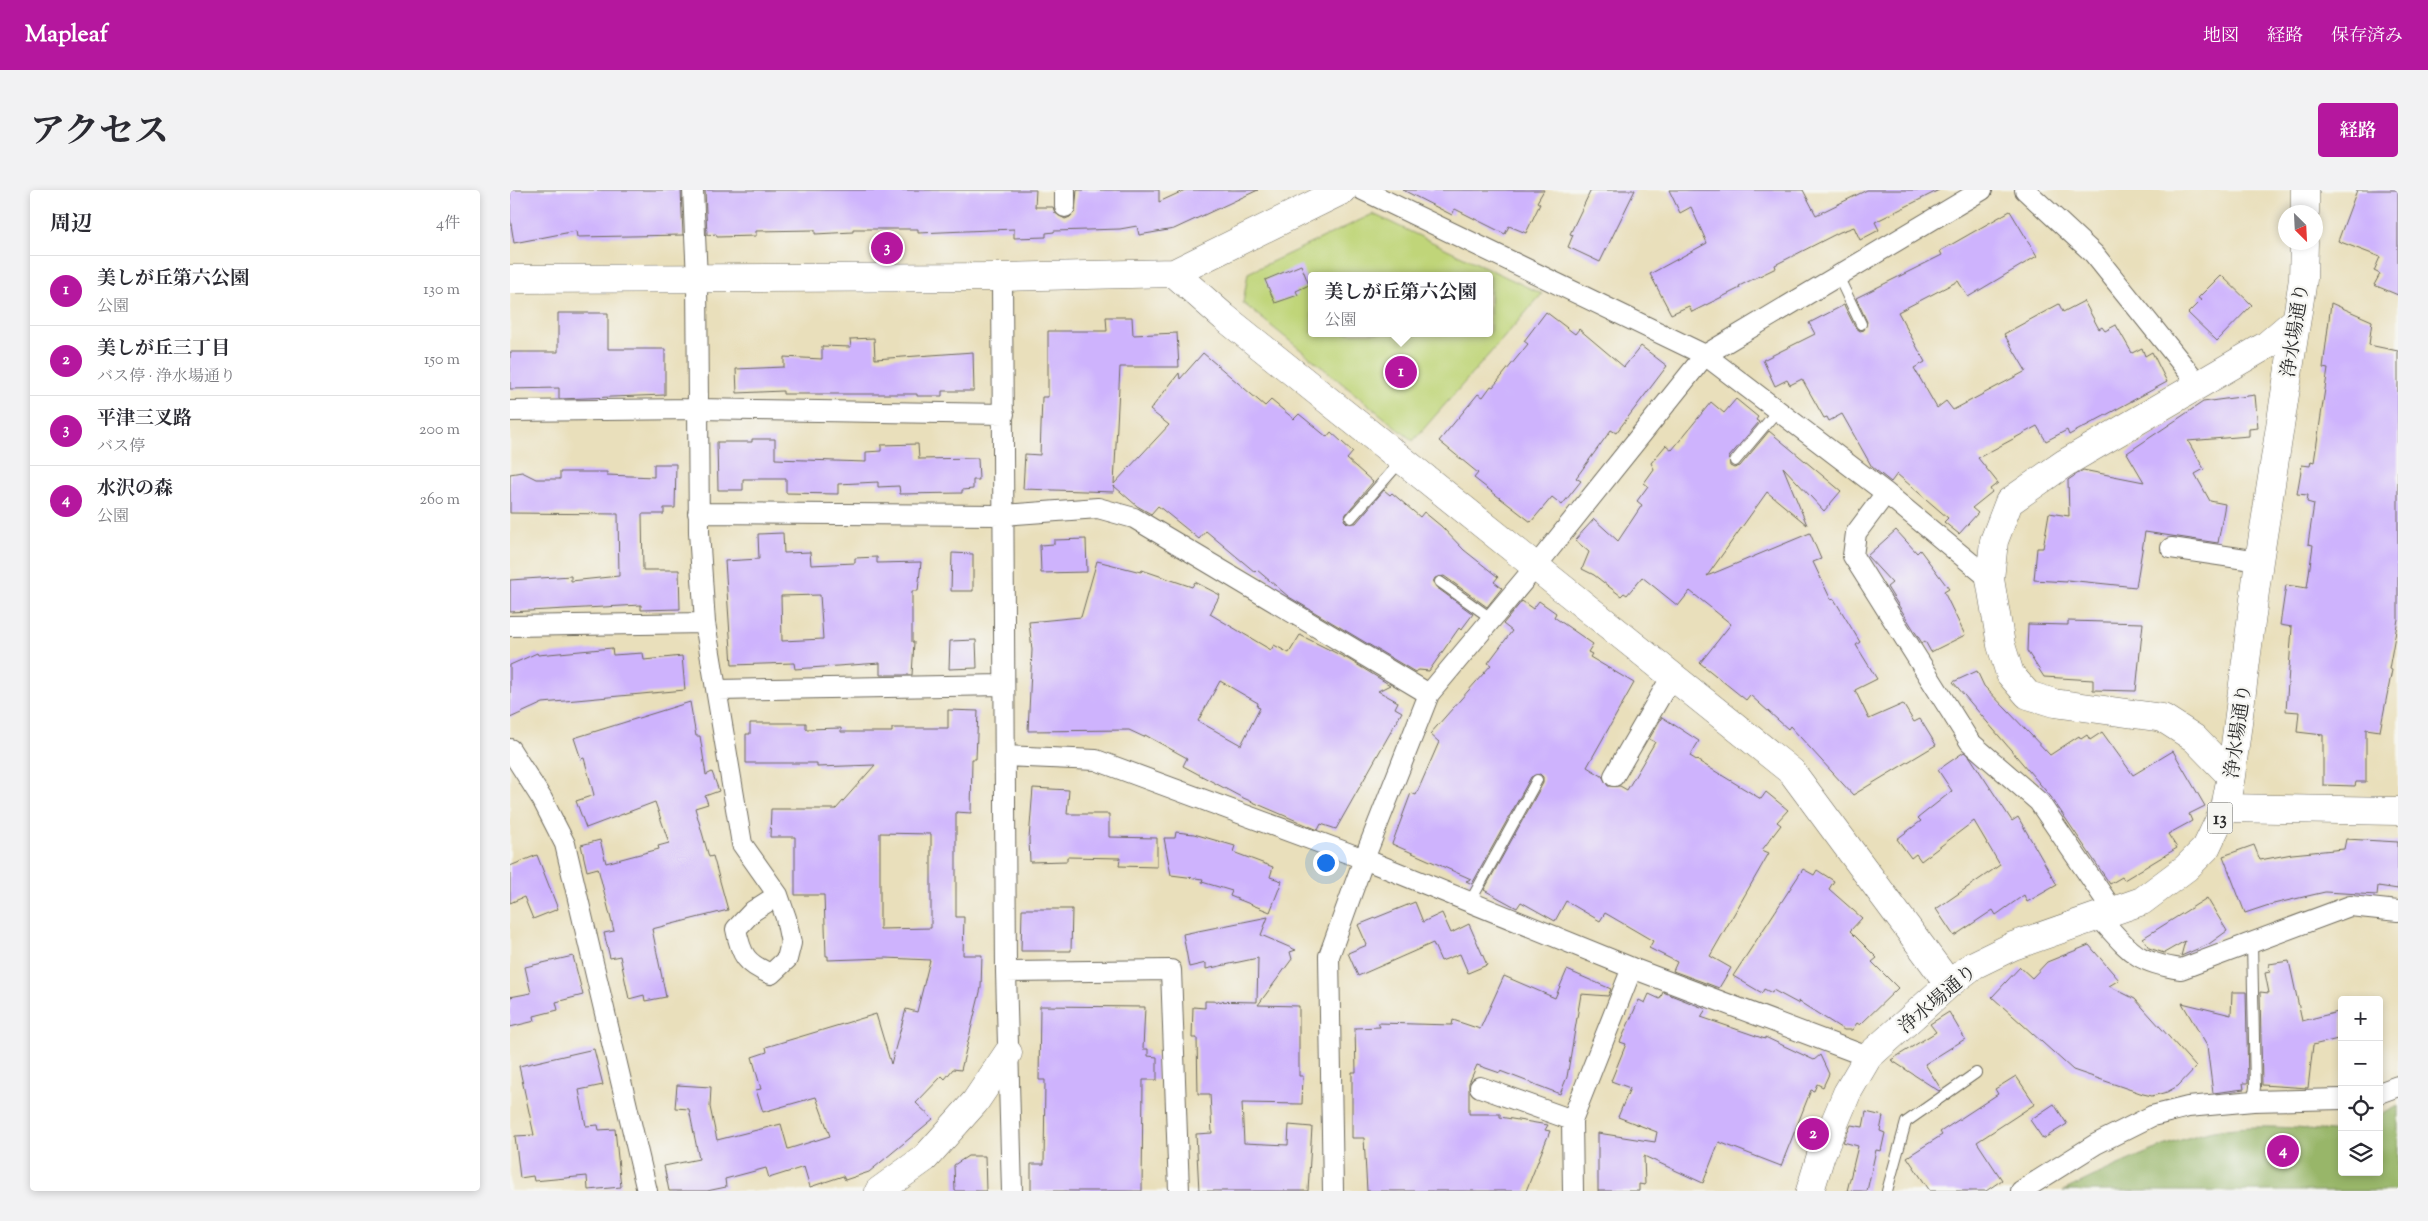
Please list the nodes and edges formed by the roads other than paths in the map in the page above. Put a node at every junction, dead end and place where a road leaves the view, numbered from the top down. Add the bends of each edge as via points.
1 (693, 190) edge
2 (1344, 190) edge
3 (1363, 190) edge
4 (1982, 190) edge
5 (2025, 190) edge
6 (2306, 190) edge
7 (2305, 205) edge
8 (2304, 250) edge
9 (1174, 273) junction
10 (1838, 276) junction
11 (1002, 277) junction
12 (510, 279) edge
13 (697, 279) junction
14 (2295, 321) junction
15 (1861, 324) dead end
16 (1705, 355) junction
17 (2199, 385) junction
18 (698, 409) junction
19 (1778, 410) junction
20 (510, 411) edge
21 (1004, 414) junction
22 (1403, 459) junction
23 (1735, 461) dead end
24 (1886, 493) junction
25 (698, 513) junction
26 (1003, 515) junction
27 (1351, 518) dead end
28 (2171, 548) dead end
29 (2259, 561) junction
30 (1536, 566) junction
31 (1990, 579) junction
32 (1440, 582) dead end
33 (1492, 619) junction
34 (705, 623) junction
35 (510, 626) edge
36 (1672, 676) junction
37 (1004, 685) junction
38 (718, 690) junction
39 (1429, 694) junction
40 (510, 749) edge
41 (1005, 756) junction
42 (1614, 776) dead end
43 (2231, 776) junction
44 (1537, 780) dead end
45 (2225, 808) junction
46 (2398, 812) edge
47 (1364, 859) junction
48 (778, 895) dead end
49 (1470, 902) junction
50 (2398, 911) edge
51 (2106, 914) junction
52 (2252, 943) junction
53 (1632, 968) junction
54 (1006, 972) junction
55 (1949, 984) junction
56 (1008, 1053) junction
57 (1868, 1057) junction
58 (1976, 1073) dead end
59 (2398, 1086) edge
60 (1480, 1087) dead end
61 (2383, 1092) edge
62 (2338, 1099) edge
63 (2253, 1101) junction
64 (1572, 1120) junction
65 (647, 1191) edge
66 (879, 1191) edge
67 (1012, 1191) edge
68 (1179, 1191) edge
69 (1334, 1191) edge
70 (1573, 1191) edge
71 (1810, 1191) edge
72 (1887, 1191) edge
73 (2021, 1191) edge

1 - 13 street
2 - 9 street
3 - 16 street
4 - 10 street
5 - 17 street via 2094,254
6 - 7 street
8 - 14 street, 浄水場通り / 13 via 2303,279
9 - 11 street
9 - 22 street via 1224,317
10 - 15 lane
10 - 16 street
11 - 13 street
11 - 21 street
12 - 13 street
13 - 18 street
14 - 17 street, 13 via 2266,345
14 - 29 street, 浄水場通り / 13
16 - 19 street
16 - 30 street
17 - 31 street, 13 via 2065,464 2009,502 1994,541
18 - 20 street
18 - 21 street
18 - 25 street
19 - 23 lane
19 - 24 street
21 - 26 street
22 - 27 lane
22 - 30 street
24 - 31 street
24 - 51 street via 1856,533 1853,556 1970,742 2039,802
25 - 26 street
25 - 34 street
26 - 37 street
26 - 39 street via 1098,508 1134,518
28 - 29 street
29 - 43 street, 浄水場通り / 13
30 - 33 street
30 - 36 street
31 - 43 street, 13 via 2001,645 2010,674 2028,695 2054,703 2163,718 2194,738
32 - 33 lane
33 - 39 street
34 - 35 street
34 - 38 street
36 - 42 street
36 - 55 street via 1792,772
37 - 38 street
37 - 41 street
38 - 48 street via 742,844
39 - 47 street
40 - 65 street via 542,799 565,844
41 - 47 street via 1096,760
41 - 54 street
43 - 45 street, 浄水場通り / 13
44 - 49 lane
45 - 46 street
45 - 51 street, 浄水場通り / 13 via 2206,848 2186,868 2142,901
47 - 49 street
47 - 69 street via 1329,956
49 - 53 street
50 - 52 street via 2350,906
51 - 52 street via 2132,953 2154,965 2181,969
51 - 55 street, 浄水場通り / 13 via 2013,946 1974,965
52 - 63 lane
53 - 57 street
53 - 64 street
54 - 56 street
54 - 68 street via 1171,970
55 - 57 street, 浄水場通り / 13
56 - 66 street via 975,1102 925,1158
56 - 67 street
57 - 71 street, 浄水場通り / 13 via 1847,1093
58 - 72 lane via 1906,1122
59 - 61 street
60 - 64 street
62 - 63 street
63 - 73 street via 2188,1107 2152,1116 2096,1144
64 - 70 street

